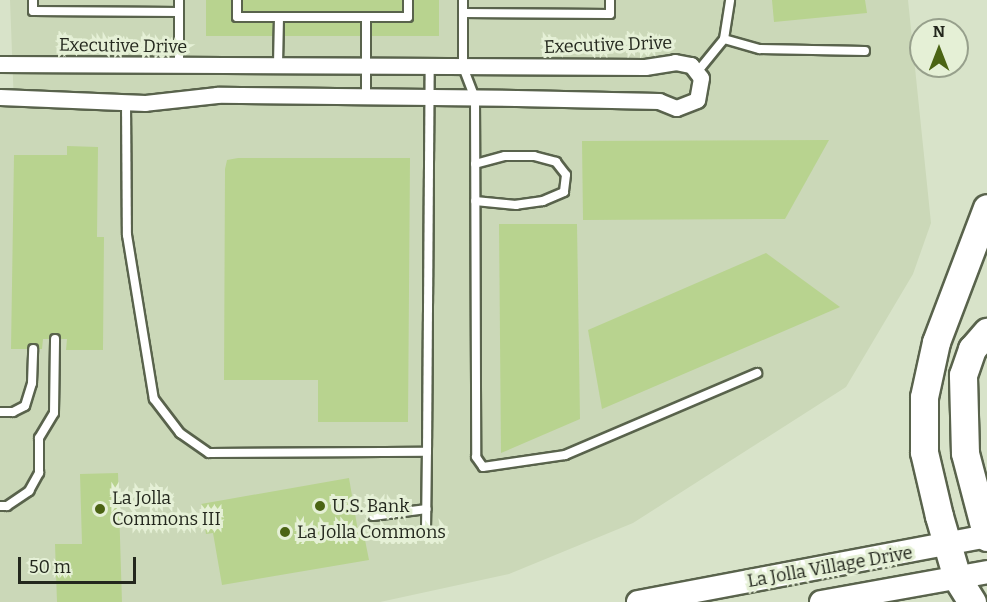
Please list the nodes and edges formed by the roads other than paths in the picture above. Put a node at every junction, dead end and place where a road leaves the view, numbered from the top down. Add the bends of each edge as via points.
1 (33, 0) edge
2 (179, 0) edge
3 (237, 0) edge
4 (408, 0) edge
5 (463, 0) edge
6 (610, 0) edge
7 (730, 0) edge
8 (179, 12) junction
9 (463, 13) junction
10 (279, 17) junction
11 (366, 17) junction
12 (724, 39) junction
13 (865, 51) dead end
14 (0, 64) edge
15 (179, 67) junction
16 (278, 67) junction
17 (366, 67) junction
18 (430, 67) junction
19 (463, 67) junction
20 (698, 71) junction
21 (0, 97) edge
22 (366, 97) junction
23 (430, 98) junction
24 (475, 98) junction
25 (126, 103) junction
26 (475, 164) junction
27 (475, 201) junction
28 (987, 208) edge
29 (987, 332) edge
30 (55, 339) dead end
31 (33, 350) dead end
32 (758, 373) dead end
33 (0, 412) edge
34 (427, 452) junction
35 (0, 506) edge
36 (427, 509) junction
37 (373, 516) dead end
38 (426, 530) dead end
39 (987, 537) edge
40 (946, 545) junction
41 (987, 572) edge
42 (957, 578) junction
43 (638, 602) edge
44 (821, 602) edge
45 (972, 602) edge

1 - 8 lane via 33,11
2 - 8 lane
3 - 10 lane via 237,17
4 - 11 lane via 408,17
5 - 9 lane
6 - 9 lane via 609,14
7 - 12 lane
8 - 15 lane
9 - 19 lane
10 - 11 lane
10 - 16 lane
11 - 17 lane
12 - 13 lane via 760,49
12 - 20 lane
14 - 15 street, Executive Drive
15 - 16 street, Executive Drive
16 - 17 street, Executive Drive
17 - 18 street, Executive Drive
17 - 22 lane
18 - 19 street, Executive Drive
18 - 23 lane
19 - 20 street, Executive Drive via 645,67 675,62 691,65
19 - 24 lane
20 - 24 street via 699,95 683,108 668,107 659,101
21 - 25 street
22 - 23 street
22 - 25 street via 217,95
23 - 24 street
23 - 34 lane
24 - 26 lane
25 - 34 lane via 129,247 154,399 180,433 209,453
26 - 27 lane
26 - 27 lane via 505,156 534,156 556,162 566,175 564,192 543,201 516,205
27 - 32 lane via 476,457 483,467 565,455
28 - 40 highway via 936,342 924,397 924,452
29 - 39 highway via 972,349 963,375 965,453
30 - 35 lane via 54,413 39,438 39,473 29,490 7,506
31 - 33 lane via 32,384 26,406
34 - 36 lane
36 - 37 lane
36 - 38 lane
39 - 40 main road, La Jolla Village Drive
40 - 42 highway
40 - 43 main road, La Jolla Village Drive
41 - 42 main road, La Jolla Village Drive
42 - 44 main road, La Jolla Village Drive
42 - 45 highway

